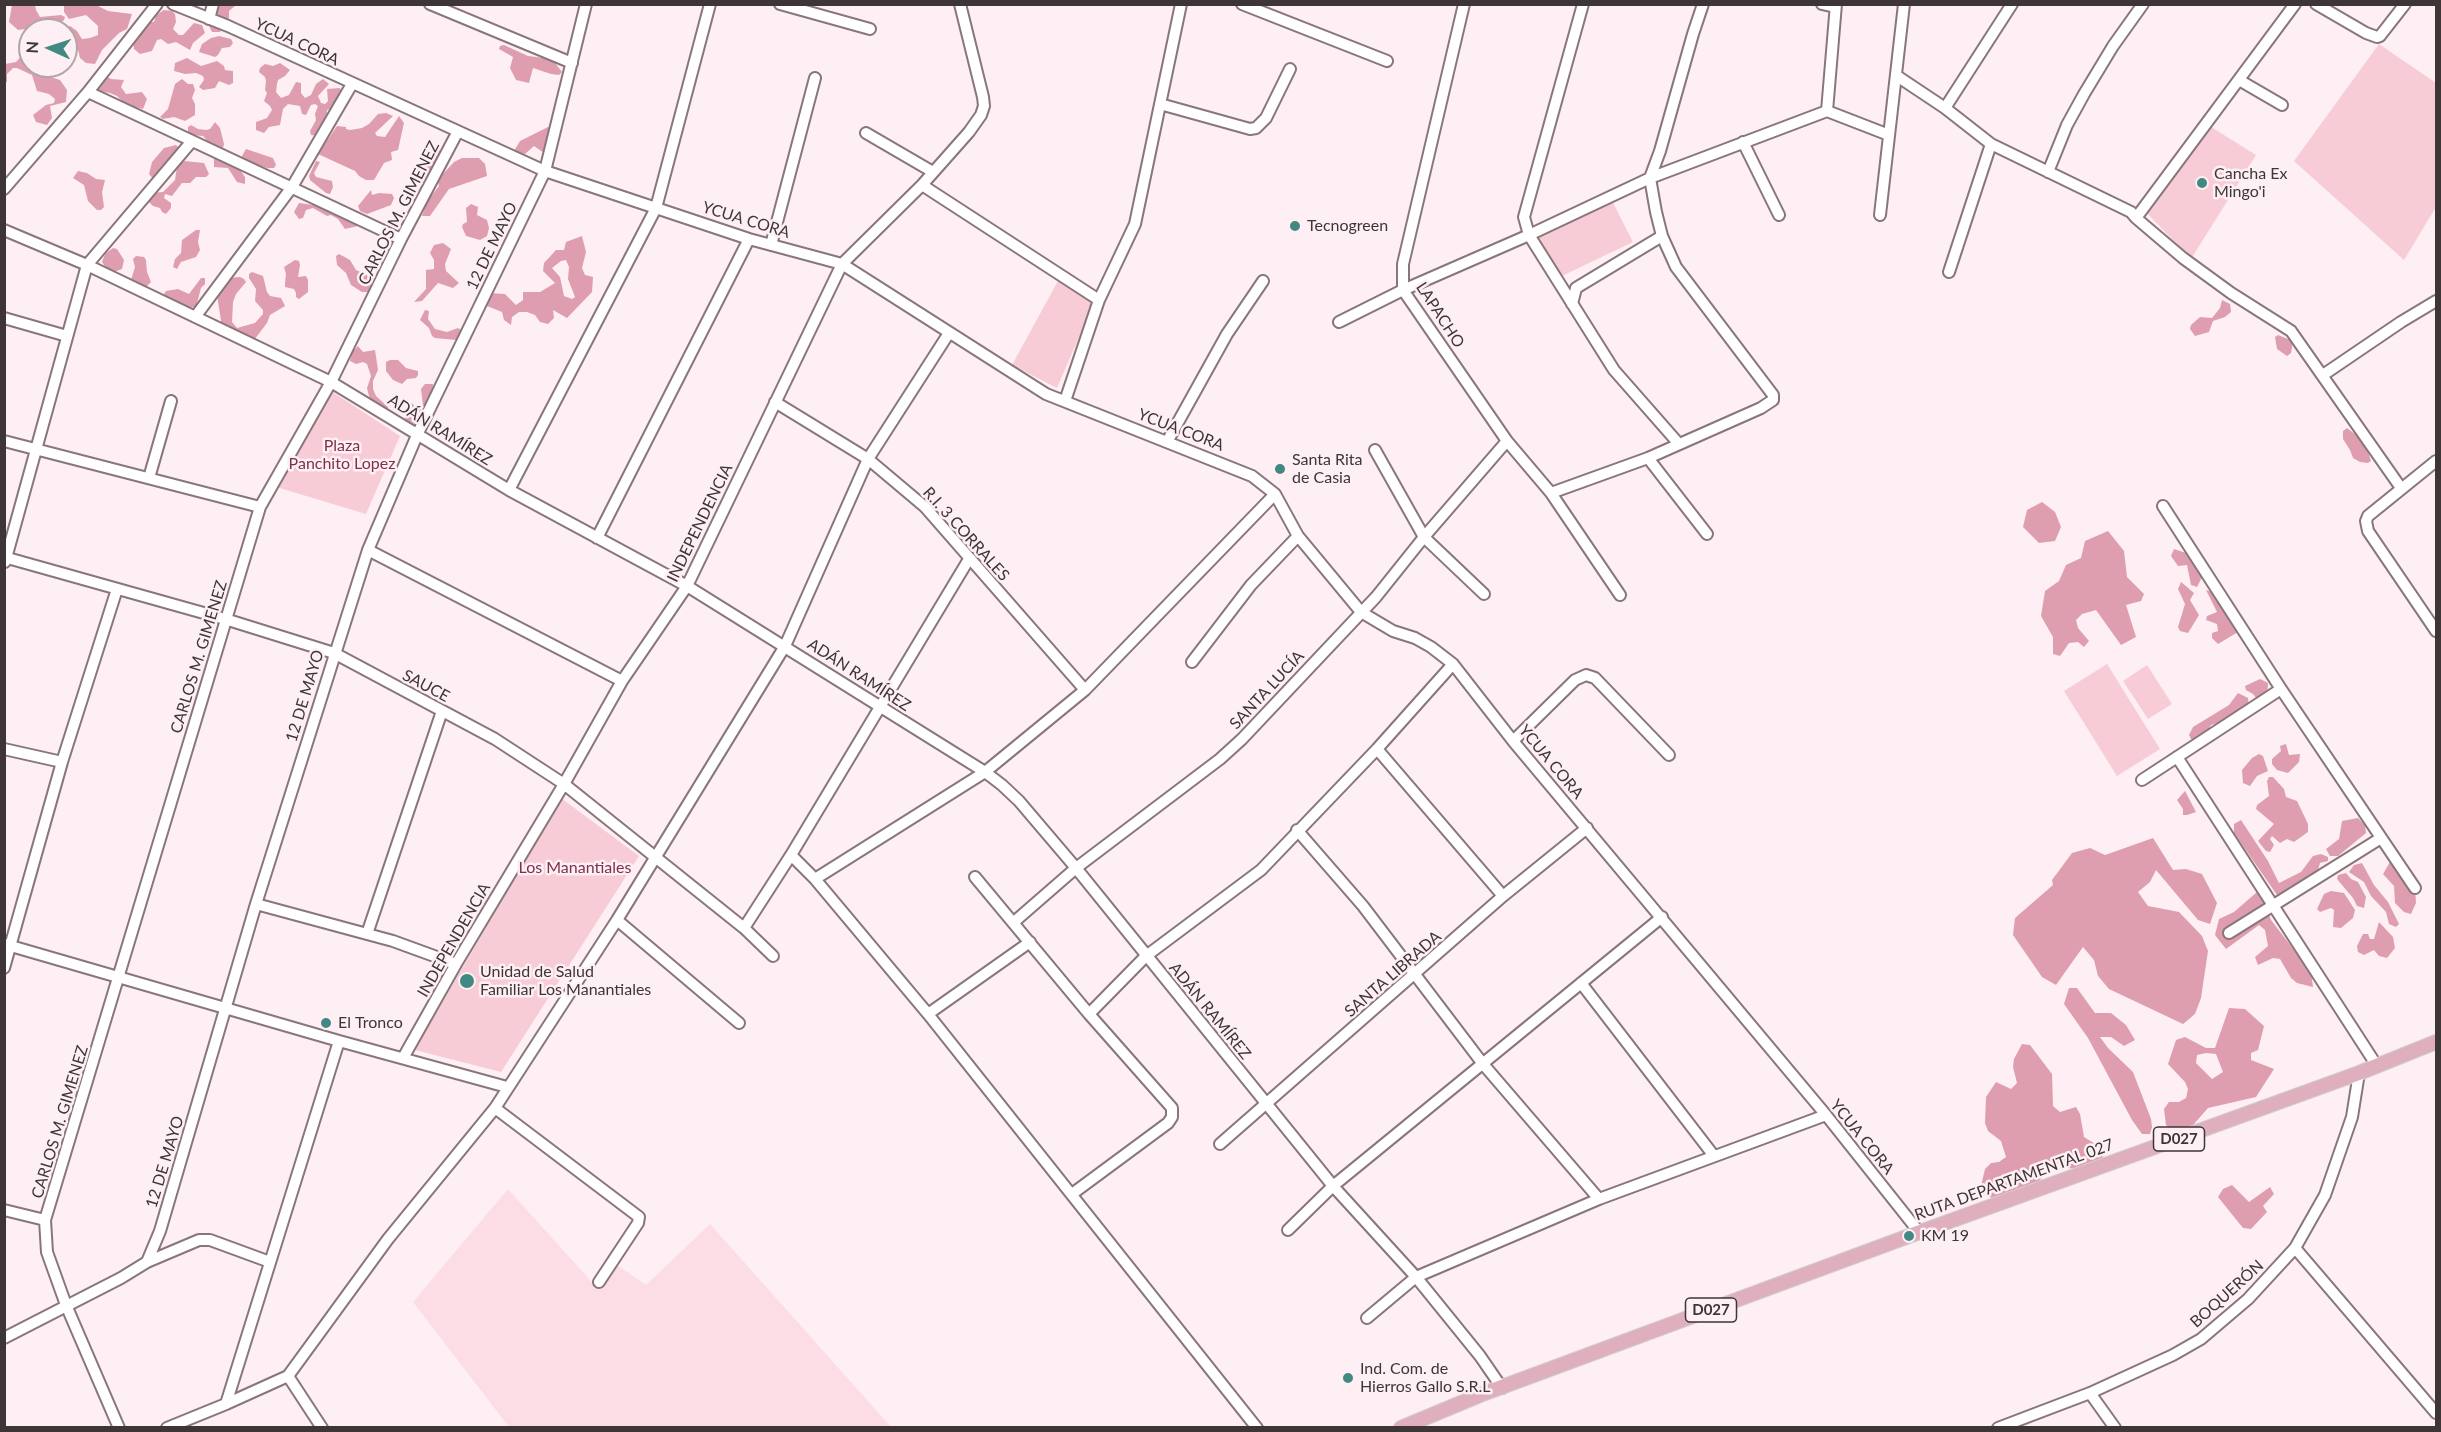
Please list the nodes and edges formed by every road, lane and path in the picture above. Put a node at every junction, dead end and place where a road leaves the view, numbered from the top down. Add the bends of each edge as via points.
1 (157, 4) edge
2 (173, 4) edge
3 (213, 4) edge
4 (430, 4) edge
5 (586, 4) edge
6 (710, 4) edge
7 (780, 4) edge
8 (960, 4) edge
9 (1181, 4) edge
10 (1242, 4) edge
11 (1464, 4) edge
12 (1582, 4) edge
13 (1703, 4) edge
14 (1822, 4) edge
15 (1904, 4) edge
16 (2012, 4) edge
17 (2144, 4) edge
18 (2295, 4) edge
19 (2316, 4) edge
20 (2405, 4) edge
21 (1835, 6) edge
22 (209, 19) junction
23 (870, 29) dead end
24 (1387, 61) dead end
25 (572, 63) junction
26 (1290, 69) dead end
27 (1897, 76) junction
28 (815, 78) dead end
29 (2239, 80) junction
30 (351, 84) junction
31 (88, 92) junction
32 (1160, 104) junction
33 (2282, 105) dead end
34 (1946, 108) junction
35 (1827, 111) junction
36 (457, 133) junction
37 (866, 133) dead end
38 (1889, 135) junction
39 (192, 141) junction
40 (1743, 142) junction
41 (1991, 144) junction
42 (545, 171) junction
43 (933, 172) junction
44 (2048, 172) junction
45 (1650, 177) junction
46 (922, 185) junction
47 (292, 187) junction
48 (4, 189) edge
49 (656, 208) junction
50 (1779, 215) dead end
51 (1880, 215) dead end
52 (2136, 218) junction
53 (4, 230) edge
54 (1529, 236) junction
55 (1662, 236) junction
56 (401, 239) junction
57 (749, 239) junction
58 (771, 245) junction
59 (842, 264) junction
60 (87, 265) junction
61 (1949, 272) dead end
62 (1263, 281) dead end
63 (1403, 290) junction
64 (1099, 300) junction
65 (2436, 301) edge
66 (1572, 304) junction
67 (195, 317) junction
68 (4, 318) edge
69 (1339, 322) dead end
70 (949, 333) junction
71 (67, 336) junction
72 (2323, 375) junction
73 (331, 382) junction
74 (171, 401) dead end
75 (1065, 401) junction
76 (775, 402) junction
77 (418, 433) junction
78 (4, 441) edge
79 (1507, 441) junction
80 (1167, 442) junction
81 (1678, 444) junction
82 (35, 450) junction
83 (1375, 450) dead end
84 (1648, 458) junction
85 (868, 459) junction
86 (2436, 461) edge
87 (149, 478) junction
88 (2401, 488) junction
89 (509, 490) junction
90 (1551, 493) junction
91 (1275, 494) junction
92 (2163, 506) dead end
93 (260, 507) junction
94 (1707, 534) dead end
95 (1298, 536) junction
96 (1424, 537) junction
97 (597, 538) junction
98 (368, 550) junction
99 (5, 558) edge
100 (969, 559) junction
101 (687, 586) junction
102 (117, 589) junction
103 (1484, 594) dead end
104 (1620, 595) dead end
105 (1361, 612) junction
106 (225, 619) junction
107 (2436, 631) edge
108 (785, 646) junction
109 (334, 654) junction
110 (1192, 662) dead end
111 (1453, 664) junction
112 (622, 681) junction
113 (2281, 689) junction
114 (1085, 690) junction
115 (879, 707) junction
116 (442, 711) junction
117 (1513, 741) junction
118 (4, 749) edge
119 (1377, 749) junction
120 (1669, 756) dead end
121 (2177, 757) junction
122 (62, 762) junction
123 (985, 771) junction
124 (2142, 780) dead end
125 (564, 784) junction
126 (1587, 828) junction
127 (1297, 830) junction
128 (2381, 838) junction
129 (791, 855) junction
130 (656, 856) junction
131 (1076, 868) junction
132 (975, 877) dead end
133 (815, 879) junction
134 (2415, 888) dead end
135 (1503, 897) junction
136 (256, 904) junction
137 (2272, 905) junction
138 (1662, 918) junction
139 (617, 920) junction
140 (1014, 922) junction
141 (744, 928) junction
142 (2229, 933) dead end
143 (368, 934) junction
144 (1030, 942) junction
145 (8, 945) edge
146 (773, 956) dead end
147 (1146, 956) junction
148 (456, 964) junction
149 (4, 968) edge
150 (1416, 975) junction
151 (120, 977) junction
152 (1581, 983) junction
153 (227, 1008) junction
154 (928, 1014) junction
155 (1089, 1014) junction
156 (739, 1023) dead end
157 (339, 1041) junction
158 (2436, 1042) edge
159 (404, 1058) junction
160 (1483, 1064) junction
161 (2377, 1066) junction
162 (2359, 1073) junction
163 (507, 1087) junction
164 (1265, 1103) junction
165 (495, 1108) junction
166 (1826, 1115) junction
167 (1220, 1144) dead end
168 (1714, 1156) junction
169 (1334, 1186) junction
170 (1072, 1194) junction
171 (1599, 1199) junction
172 (4, 1210) edge
173 (45, 1220) junction
174 (1288, 1230) dead end
175 (1919, 1232) junction
176 (2295, 1248) junction
177 (147, 1262) junction
178 (270, 1262) junction
179 (1416, 1277) junction
180 (599, 1282) dead end
181 (66, 1305) junction
182 (1367, 1318) dead end
183 (4, 1338) edge
184 (288, 1376) junction
185 (1502, 1388) junction
186 (2090, 1392) junction
187 (226, 1404) junction
188 (2436, 1413) edge
189 (119, 1428) edge
190 (167, 1428) edge
191 (322, 1428) edge
192 (1257, 1428) edge
193 (1401, 1428) edge
194 (1998, 1428) edge
195 (2115, 1428) edge

1 - 31 street
2 - 22 street, YCUA CORA
3 - 22 street
4 - 25 street
5 - 25 street, 12 DE MAYO
6 - 49 street
7 - 23 street
8 - 43 street, INDEPENDENCIA via 984,106 969,132
9 - 32 street
10 - 24 street
11 - 63 street, LAPACHO via 1403,264
12 - 54 street via 1524,217
13 - 45 street
14 - 21 street
15 - 27 street
16 - 34 street
17 - 44 street via 2084,94
18 - 29 street
19 - 20 street via 2377,37
21 - 35 street
22 - 30 street, YCUA CORA
25 - 42 street, 12 DE MAYO
26 - 32 street via 1266,118 1256,128
27 - 34 street
27 - 38 street
28 - 58 street
29 - 33 street
29 - 52 street
30 - 36 street, YCUA CORA
30 - 47 street
31 - 39 street
31 - 48 street
32 - 64 street via 1135,224
34 - 41 street
35 - 38 street
35 - 40 street
36 - 42 street, YCUA CORA
36 - 56 street, CARLOS M. GIMENEZ
37 - 43 street
38 - 51 street
39 - 47 street
39 - 60 street
40 - 45 street
40 - 50 street
41 - 44 street
41 - 61 street
42 - 49 street, YCUA CORA
42 - 77 street, 12 DE MAYO
43 - 46 street, INDEPENDENCIA
44 - 52 street via 2131,212
45 - 54 street
45 - 55 street
46 - 59 street, INDEPENDENCIA
46 - 64 street
47 - 56 street
47 - 67 street
49 - 57 street, YCUA CORA
49 - 89 street
52 - 72 street via 2231,293 2291,331
53 - 60 street, ADÁN RAMÍREZ
54 - 63 street
54 - 66 street
55 - 66 street via 1576,288
55 - 81 street via 1676,267 1773,395 1773,400 1761,408
56 - 73 street, CARLOS M. GIMENEZ
57 - 58 street, YCUA CORA
57 - 97 street
58 - 59 street, YCUA CORA
59 - 70 street, YCUA CORA
59 - 76 street, INDEPENDENCIA
60 - 67 street, ADÁN RAMÍREZ
60 - 71 street
62 - 80 street via 1227,334
63 - 69 street
63 - 79 street, LAPACHO
64 - 75 street
65 - 72 street
66 - 81 street via 1614,370
67 - 73 street, ADÁN RAMÍREZ
68 - 71 street
70 - 75 street, YCUA CORA
70 - 85 street
71 - 82 street
72 - 88 street
73 - 77 street, ADÁN RAMÍREZ
73 - 93 street, CARLOS M. GIMENEZ
74 - 87 street
75 - 80 street, YCUA CORA
76 - 85 street, R.I. 3 CORRALES
76 - 101 street, INDEPENDENCIA
77 - 89 street, ADÁN RAMÍREZ
77 - 98 street, 12 DE MAYO
78 - 82 street
79 - 90 street, LAPACHO
79 - 96 street, SANTA LUCÍA
80 - 91 street, YCUA CORA via 1236,468
81 - 84 street
82 - 87 street
82 - 99 street
83 - 96 street
84 - 90 street
84 - 94 street
85 - 100 street, R.I. 3 CORRALES via 925,507
85 - 108 street
86 - 88 street
87 - 93 street
88 - 107 street via 2368,516 2368,531
89 - 97 street, ADÁN RAMÍREZ
90 - 104 street, LAPACHO
91 - 95 street, YCUA CORA
91 - 114 street
92 - 113 street
93 - 106 street, CARLOS M. GIMENEZ
95 - 105 street, YCUA CORA
95 - 110 street via 1251,585
96 - 103 street
96 - 105 street, SANTA LUCÍA
97 - 101 street, ADÁN RAMÍREZ
98 - 109 street, 12 DE MAYO
98 - 112 street
99 - 102 street, SAUCE
100 - 114 street, R.I. 3 CORRALES
100 - 115 street
101 - 108 street, ADÁN RAMÍREZ
101 - 112 street, INDEPENDENCIA
102 - 106 street, SAUCE
102 - 122 street
105 - 111 street, YCUA CORA via 1431,647
105 - 131 street, SANTA LUCÍA via 1220,759
106 - 109 street, SAUCE
106 - 151 street, CARLOS M. GIMENEZ
108 - 115 street, ADÁN RAMÍREZ
108 - 130 street
109 - 116 street, SAUCE
109 - 136 street, 12 DE MAYO
111 - 117 street, YCUA CORA
111 - 119 street
112 - 125 street, INDEPENDENCIA
113 - 121 street
113 - 128 street
114 - 123 street
115 - 123 street, ADÁN RAMÍREZ
115 - 129 street
116 - 125 street, SAUCE via 495,739
116 - 143 street
117 - 120 street via 1575,680 1586,675 1595,678
117 - 126 street, YCUA CORA
118 - 122 street
119 - 127 street
119 - 135 street
121 - 124 street
121 - 137 street
122 - 145 street
123 - 131 street, ADÁN RAMÍREZ via 1019,801
123 - 133 street
125 - 130 street, SAUCE
125 - 148 street, INDEPENDENCIA
126 - 135 street, SANTA LIBRADA
126 - 138 street, YCUA CORA
127 - 147 street via 1261,870
127 - 150 street
128 - 134 street
128 - 137 street
129 - 133 street
129 - 141 street
130 - 139 street
130 - 141 street, SAUCE
131 - 140 street, SANTA LUCÍA
131 - 147 street, ADÁN RAMÍREZ
132 - 140 street
133 - 154 street
135 - 150 street, SANTA LIBRADA
136 - 143 street
136 - 153 street, 12 DE MAYO
137 - 142 street
137 - 161 street
138 - 152 street
138 - 166 street, YCUA CORA
139 - 156 street
139 - 163 street
140 - 144 street
141 - 146 street, SAUCE
143 - 148 street
144 - 154 street
144 - 155 street
145 - 149 street
145 - 151 street
147 - 155 street
147 - 164 street, ADÁN RAMÍREZ
148 - 159 street, INDEPENDENCIA
150 - 160 street
150 - 164 street, SANTA LIBRADA
151 - 153 street
151 - 173 street, CARLOS M. GIMENEZ
152 - 160 street
152 - 168 street
153 - 157 street
153 - 177 street, 12 DE MAYO via 160,1232
154 - 170 street
155 - 170 street via 1172,1108 1172,1117
157 - 159 street
157 - 178 street
158 - 161 main road, RUTA DEPARTAMENTAL 027 / D027
159 - 163 street
160 - 169 street
160 - 171 street
161 - 162 main road, RUTA DEPARTAMENTAL 027 / D027
162 - 175 main road, RUTA DEPARTAMENTAL 027 / D027
162 - 176 street, BOQUERÓN via 2352,1117 2329,1184
163 - 165 street
164 - 167 street, SANTA LIBRADA
164 - 169 street, ADÁN RAMÍREZ
165 - 180 street via 639,1217
165 - 184 street via 388,1239
166 - 168 street
166 - 175 street, YCUA CORA
168 - 171 street
169 - 174 street
169 - 179 street, ADÁN RAMÍREZ
170 - 192 street
171 - 179 street
172 - 173 street
173 - 181 street via 47,1252
175 - 185 main road, RUTA DEPARTAMENTAL 027 / D027
176 - 186 street, BOQUERÓN via 2248,1299 2201,1339 2141,1371
176 - 188 street
177 - 178 street via 199,1240 210,1240
177 - 181 street
178 - 187 street
179 - 182 street
179 - 185 street, ADÁN RAMÍREZ
181 - 183 street
181 - 189 street
184 - 187 street
184 - 191 street
185 - 193 main road, RUTA DEPARTAMENTAL 027 / D027
186 - 194 street, BOQUERÓN
186 - 195 street
187 - 190 street

